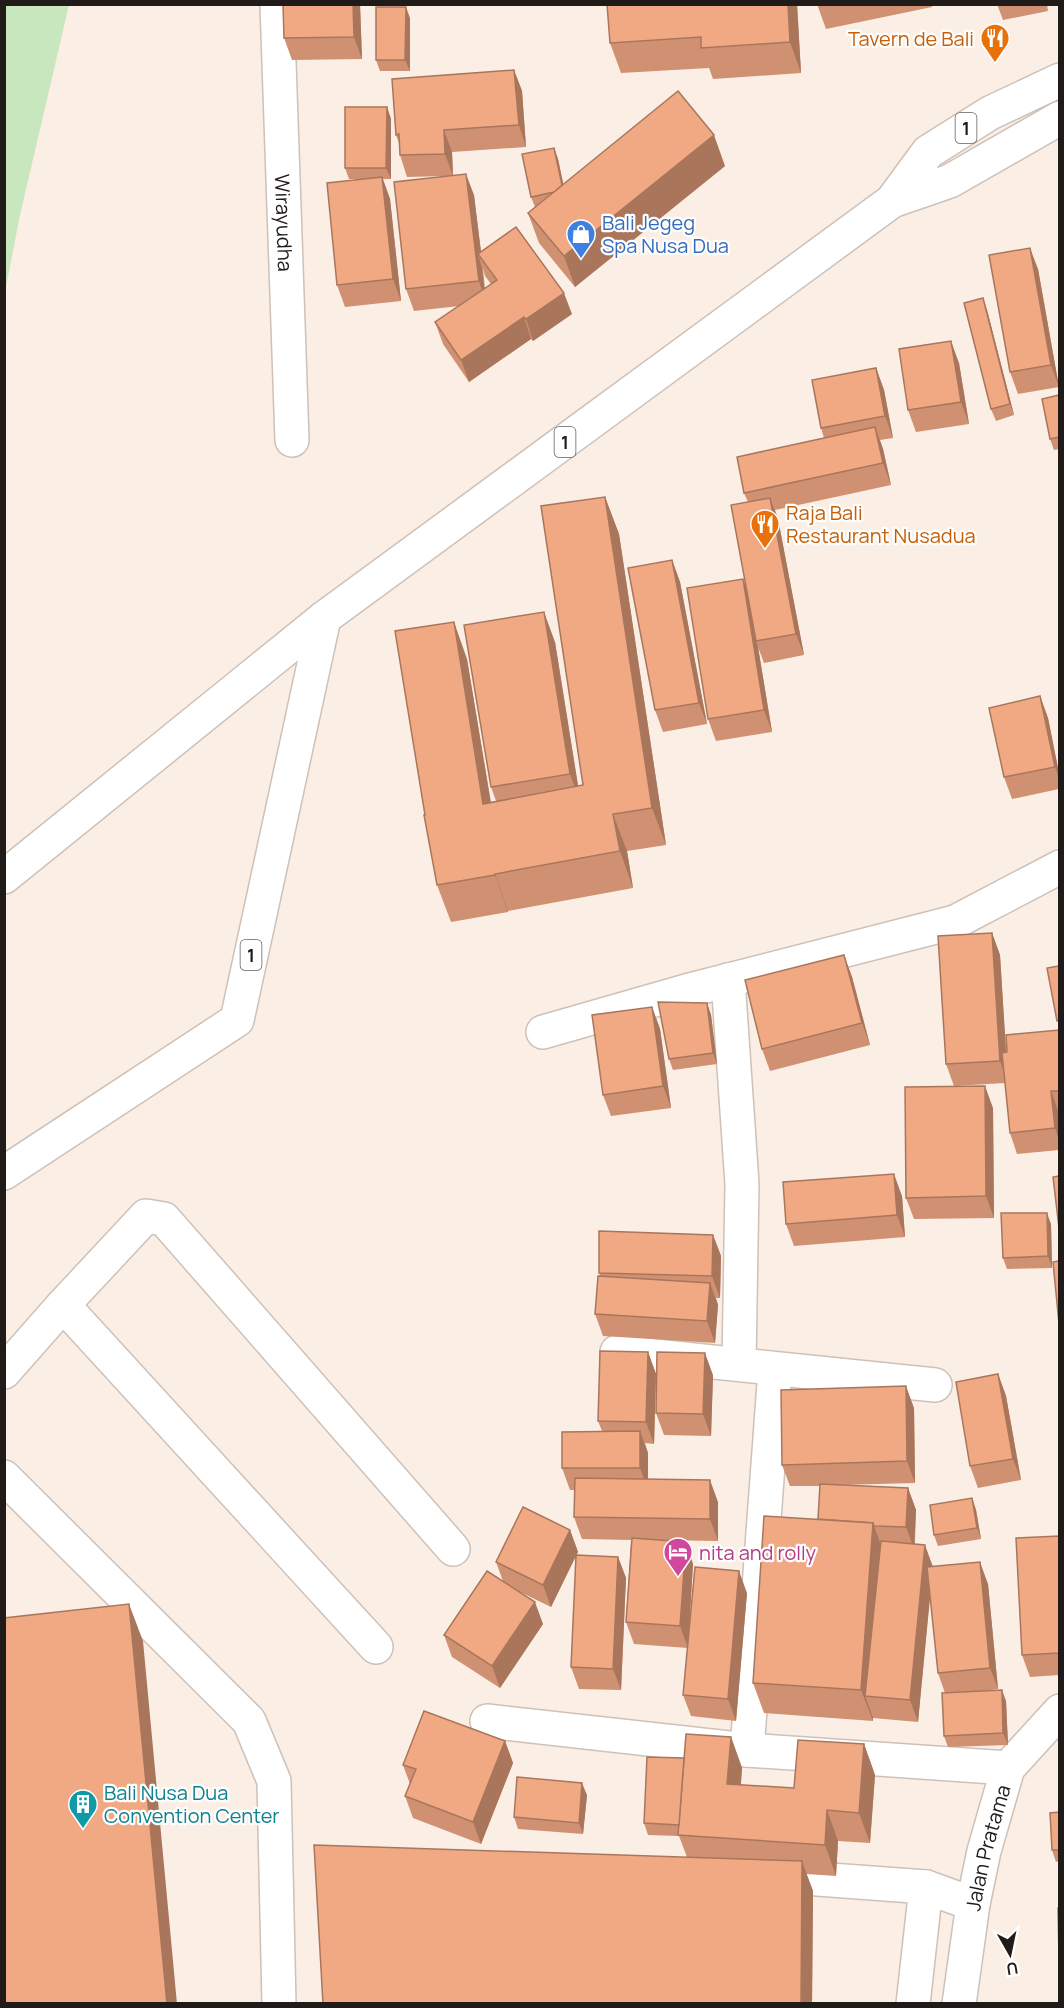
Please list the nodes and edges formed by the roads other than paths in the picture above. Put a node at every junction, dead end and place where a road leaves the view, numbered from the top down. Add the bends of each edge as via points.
1 (277, 4) edge
2 (1059, 80) edge
3 (1059, 118) edge
4 (892, 201) junction
5 (292, 441) dead end
6 (324, 618) junction
7 (1059, 867) edge
8 (4, 877) edge
9 (728, 980) junction
10 (543, 1032) dead end
11 (4, 1173) edge
12 (63, 1305) junction
13 (617, 1352) edge
14 (739, 1364) junction
15 (775, 1370) junction
16 (4, 1372) edge
17 (935, 1385) dead end
18 (4, 1477) edge
19 (453, 1549) dead end
20 (376, 1647) dead end
21 (1059, 1712) edge
22 (487, 1721) dead end
23 (747, 1750) junction
24 (1008, 1768) junction
25 (727, 1872) edge
26 (926, 1887) junction
27 (973, 1904) junction
28 (279, 2004) edge
29 (913, 2004) edge
30 (958, 2004) edge

1 - 5 main road, Wirayudha
2 - 4 main road, 1 via 990,113 928,152
3 - 4 main road, 1 via 950,181
4 - 6 main road, 1
6 - 8 main road, 1
6 - 11 main road, 1 via 237,1020
7 - 9 main road via 955,922
9 - 10 main road
9 - 14 main road via 742,1184
12 - 16 main road
12 - 19 main road via 146,1216 164,1219
12 - 20 main road
13 - 14 main road
14 - 15 main road
15 - 17 main road
15 - 23 main road
18 - 28 main road via 249,1721 274,1781
21 - 24 main road, Jalan Pratama
22 - 23 main road
23 - 24 main road
24 - 27 main road, Jalan Pratama
25 - 26 main road
26 - 27 main road
26 - 29 main road
27 - 30 main road, Jalan Pratama

